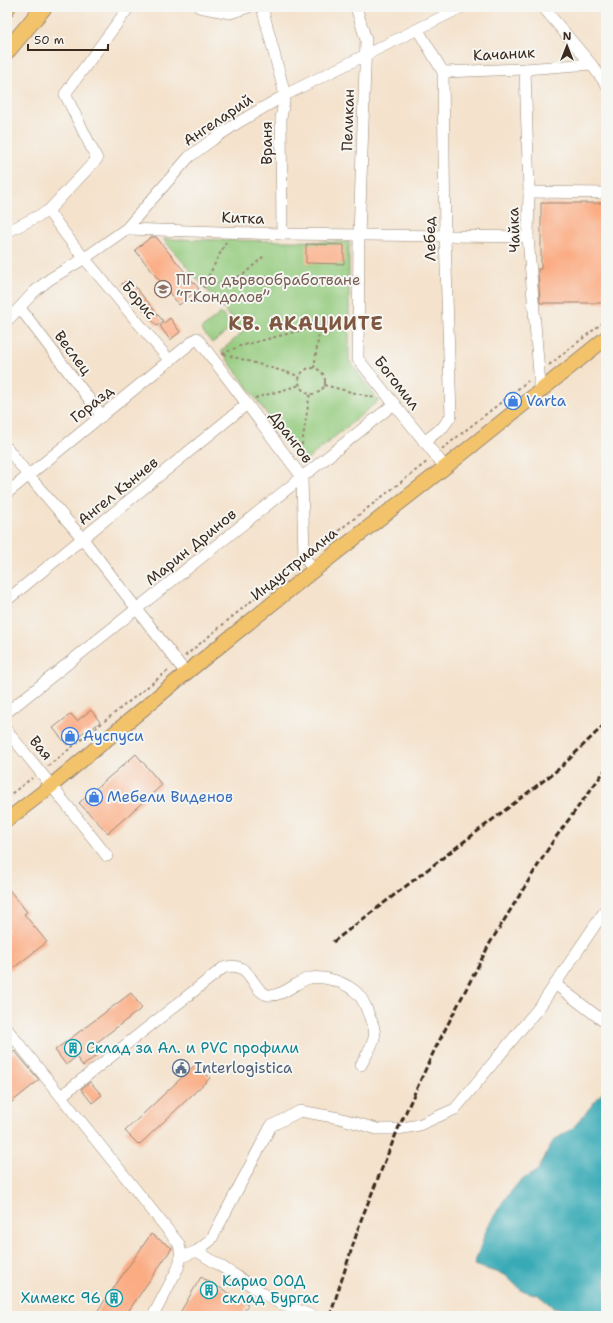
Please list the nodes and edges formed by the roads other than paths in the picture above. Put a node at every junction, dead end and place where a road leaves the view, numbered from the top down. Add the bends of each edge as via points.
1 (44, 7) edge
2 (129, 7) edge
3 (199, 7) edge
4 (249, 7) edge
5 (262, 7) edge
6 (356, 7) edge
7 (436, 7) edge
8 (462, 7) edge
9 (547, 9) edge
10 (440, 18) junction
11 (418, 30) junction
12 (7, 51) edge
13 (365, 55) junction
14 (591, 64) junction
15 (525, 69) junction
16 (443, 72) junction
17 (606, 84) edge
18 (285, 95) junction
19 (528, 192) junction
20 (606, 193) edge
21 (48, 211) junction
22 (126, 229) junction
23 (7, 232) edge
24 (282, 234) junction
25 (359, 234) junction
26 (445, 237) junction
27 (528, 237) junction
28 (85, 258) junction
29 (20, 308) junction
30 (7, 321) edge
31 (197, 338) joint
32 (606, 338) edge
33 (170, 361) junction
34 (539, 391) junction
35 (245, 402) junction
36 (393, 403) junction
37 (102, 416) junction
38 (424, 442) junction
39 (7, 448) edge
40 (445, 467) junction
41 (300, 474) junction
42 (28, 475) junction
43 (7, 493) edge
44 (83, 539) junction
45 (314, 570) junction
46 (7, 600) edge
47 (138, 609) junction
48 (186, 673) junction
49 (7, 712) edge
50 (7, 731) edge
51 (51, 786) junction
52 (7, 820) edge
53 (107, 856) dead end
54 (606, 909) edge
55 (555, 984) junction
56 (606, 1023) edge
57 (7, 1029) edge
58 (361, 1065) dead end
59 (61, 1096) junction
60 (197, 1251) junction
61 (182, 1257) junction
62 (153, 1316) edge
63 (313, 1316) edge

1 - 12 highway
2 - 21 street via 65,94 97,159
3 - 4 street via 230,12
5 - 18 street, Враня
6 - 13 street, Пеликан via 366,40
7 - 10 street
8 - 10 street, Ангеларий
9 - 14 street
10 - 11 street, Ангеларий
11 - 13 street, Ангеларий
11 - 16 street
13 - 18 street, Ангеларий
13 - 25 street, Пеликан
14 - 15 street, Качаник
14 - 17 street
15 - 16 street, Качаник
15 - 19 street, Чайка
16 - 26 street, Лебед
18 - 22 street, Ангеларий via 239,122 189,157
18 - 24 street, Враня via 281,118
19 - 20 street
19 - 27 street, Чайка
21 - 23 street
21 - 28 street, Борис
22 - 24 street, Китка
22 - 28 street, Ангеларий
24 - 25 street, Китка
25 - 26 street, Китка
25 - 36 street, Богомил via 358,359
26 - 27 street, Китка
26 - 38 street, Лебед via 451,416 443,427
27 - 34 street, Чайка
28 - 29 street, Ангеларий via 45,283
28 - 33 street, Борис
29 - 30 street, Ангеларий
29 - 37 street, Веслец
31 - 33 street, Горазд
31 - 35 street, Дрангов
32 - 34 main road, Индустриална
33 - 37 street, Горазд
34 - 40 main road, Индустриална
35 - 41 street, Дрангов
35 - 44 street, Ангел Кънчев
36 - 38 street, Богомил
36 - 41 street, Марин Дринов
37 - 42 street, Горазд
38 - 40 street, Богомил
39 - 42 street
40 - 45 main road, Индустриална
41 - 45 street, Дрангов via 304,558
41 - 47 street, Марин Дринов
42 - 43 street, Горазд
42 - 44 street
44 - 46 street, Ангел Кънчев
44 - 47 street
45 - 48 main road, Индустриална
47 - 48 street
47 - 49 street, Марин Дринов
48 - 51 main road, Индустриална
50 - 51 street, Вая
51 - 52 main road, Индустриална
51 - 53 street, Вая
54 - 55 street
55 - 56 street
55 - 60 street via 541,1005 455,1109 419,1125 398,1129 377,1129 339,1118 300,1111 271,1126 211,1240
57 - 59 street
58 - 59 street via 375,1038 366,1008 358,994 343,984 324,977 308,978 277,994 263,994 245,971 231,965 223,968
59 - 61 street via 179,1244
60 - 61 street
60 - 63 street via 277,1302
61 - 62 street

